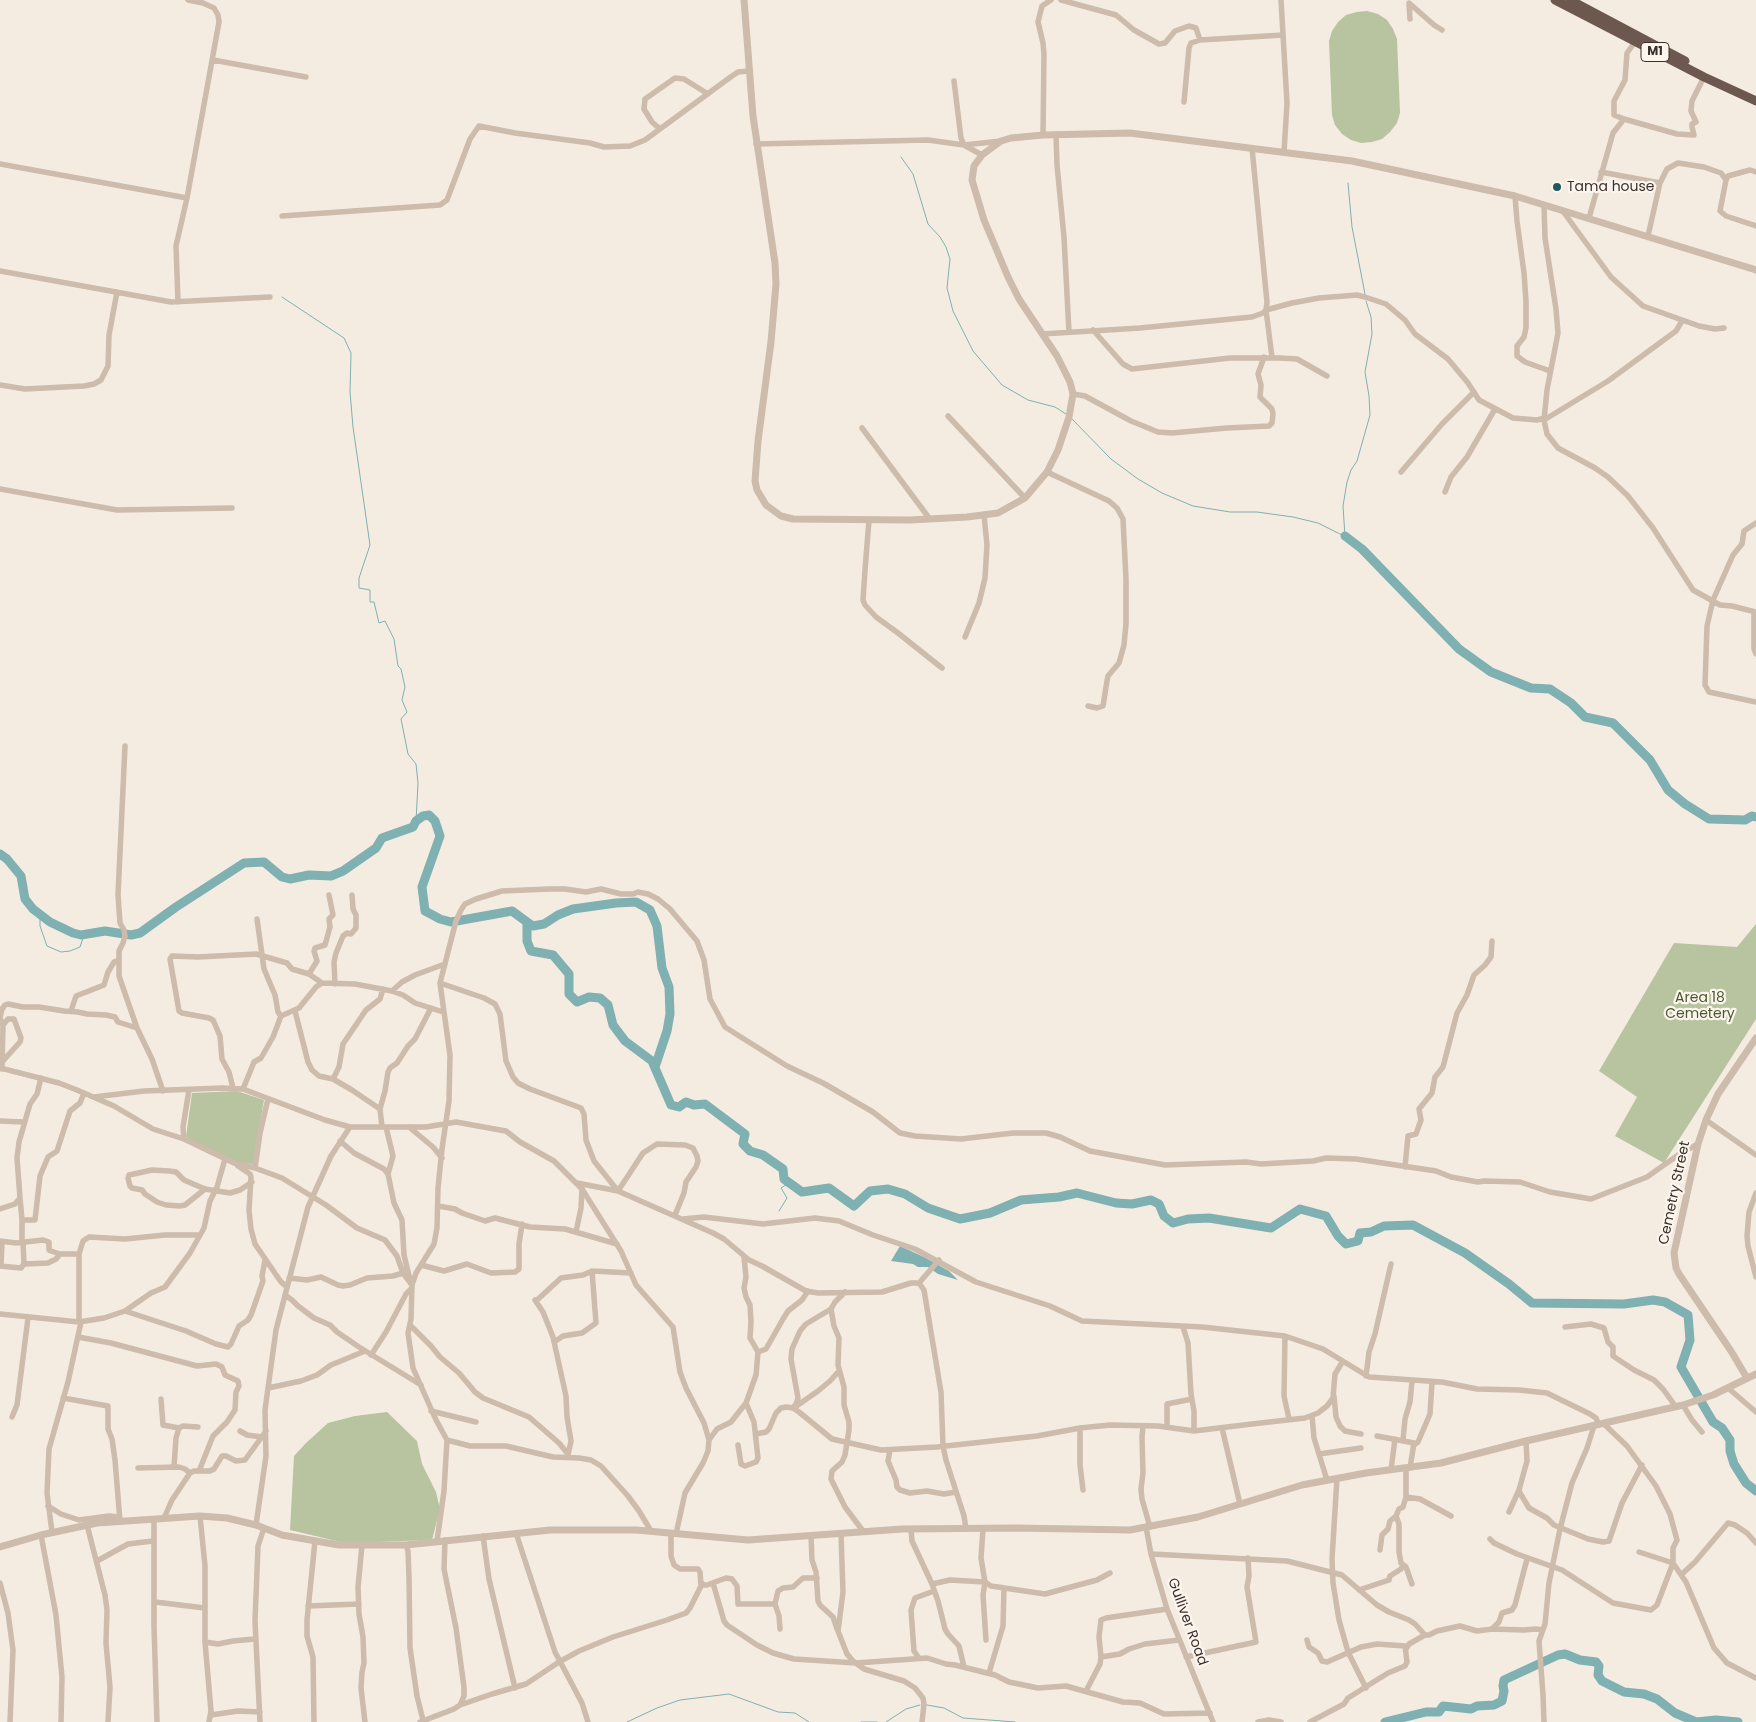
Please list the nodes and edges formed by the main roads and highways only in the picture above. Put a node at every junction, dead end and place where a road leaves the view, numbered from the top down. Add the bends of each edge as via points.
1 (1555, 0) edge
2 (1570, 0) edge
3 (1756, 95) edge
4 (1756, 101) edge

1 - 4 highway, M1
2 - 3 highway, M1

